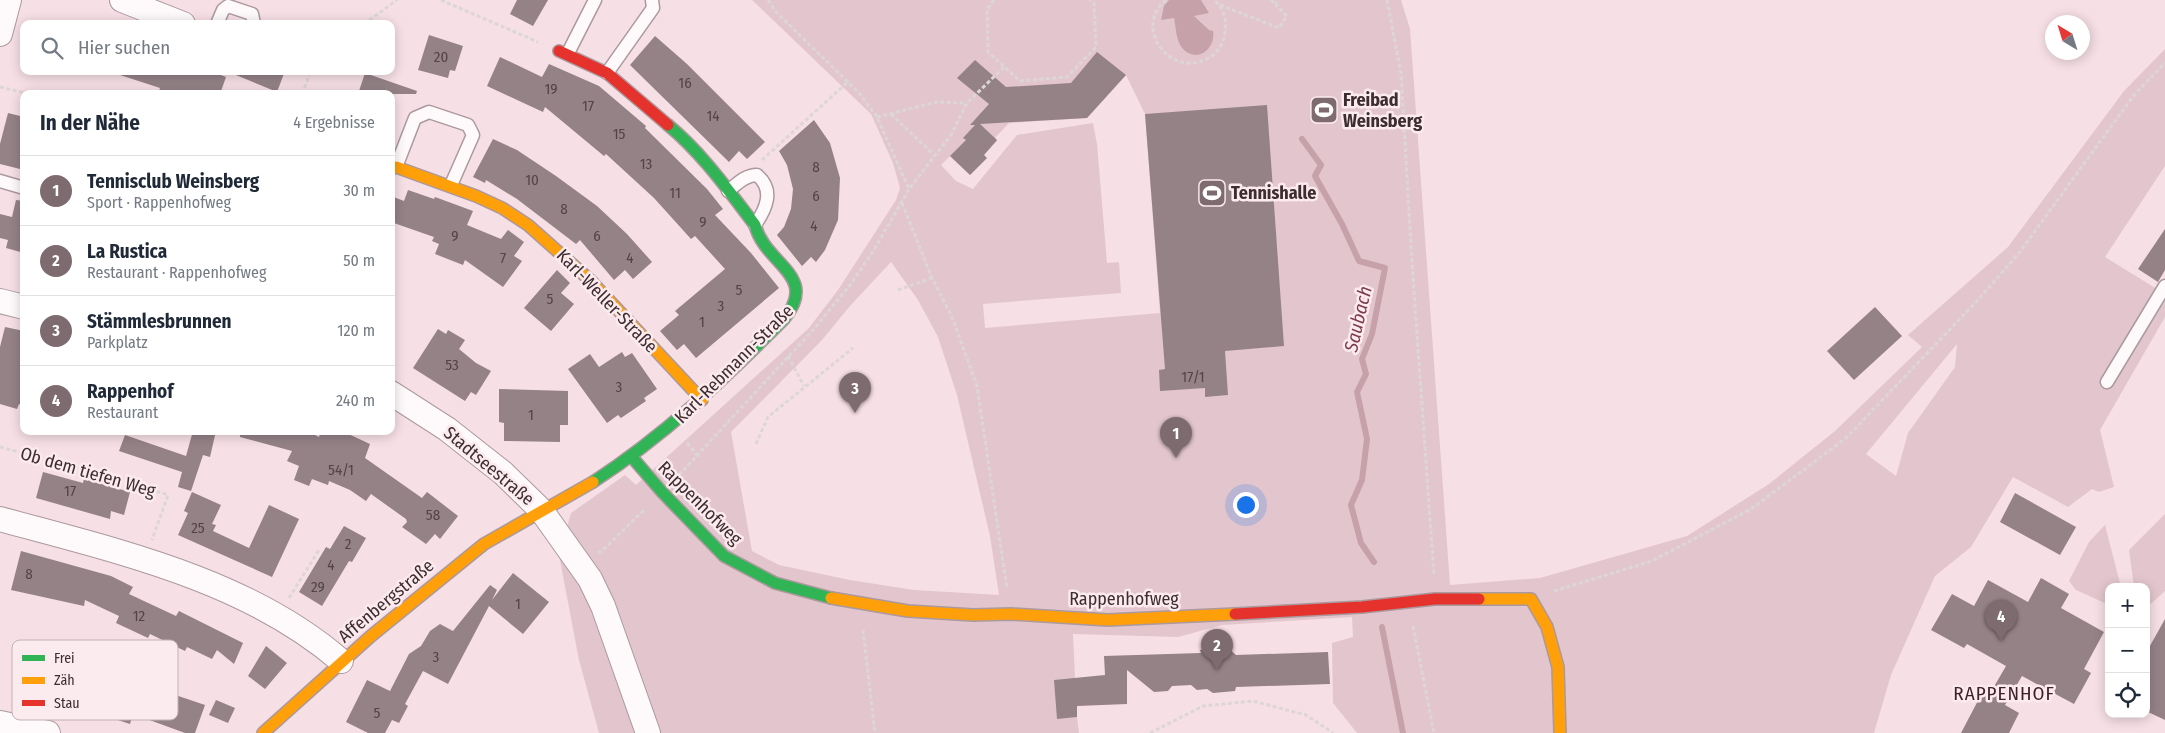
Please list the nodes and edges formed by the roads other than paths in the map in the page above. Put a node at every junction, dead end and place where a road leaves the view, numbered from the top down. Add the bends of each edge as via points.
1 (9, 0) edge
2 (122, 0) edge
3 (595, 0) edge
4 (652, 0) edge
5 (173, 20) edge
6 (219, 20) edge
7 (253, 20) edge
8 (0, 34) edge
9 (564, 52) joint
10 (607, 73) junction
11 (396, 167) joint
12 (0, 181) edge
13 (450, 184) junction
14 (20, 187) edge
15 (728, 191) junction
16 (755, 225) junction
17 (2165, 286) edge
18 (2107, 382) dead end
19 (395, 395) edge
20 (702, 400) junction
21 (631, 456) junction
22 (541, 510) junction
23 (0, 519) edge
24 (341, 661) junction
25 (0, 723) edge
26 (48, 733) edge
27 (263, 733) edge
28 (648, 733) edge
29 (1560, 733) edge

1 - 8 street
2 - 5 street
3 - 9 lane
4 - 10 lane via 653,8
6 - 7 lane via 228,6 252,14
9 - 10 street, Karl-Rebmann-Straße
10 - 15 street, Karl-Rebmann-Straße via 682,137
11 - 13 street, Karl-Weller-Straße
11 - 13 lane, Karl-Weller-Straße via 415,118 429,112 468,125 472,130 473,135
12 - 14 lane
13 - 20 street, Karl-Weller-Straße via 504,209 578,267
15 - 16 street, Karl-Rebmann-Straße
15 - 16 lane via 756,174 766,185 767,202
16 - 20 street, Karl-Rebmann-Straße via 758,237 794,281 799,295 784,319
17 - 18 lane
19 - 22 street, Stadtseestraße via 447,428 503,473
20 - 21 street, Karl-Rebmann-Straße
21 - 22 street, Karl-Rebmann-Straße
21 - 29 street, Rappenhofweg via 724,556 774,583 860,604 908,611 1108,620 1352,608 1435,600 1531,600 1547,627 1558,668
22 - 24 street, Affenbergstraße via 486,543
22 - 28 street, Stadtseestraße via 590,580 603,606
23 - 24 street via 145,560 239,596 321,643
24 - 27 street, Affenbergstraße
25 - 26 street

